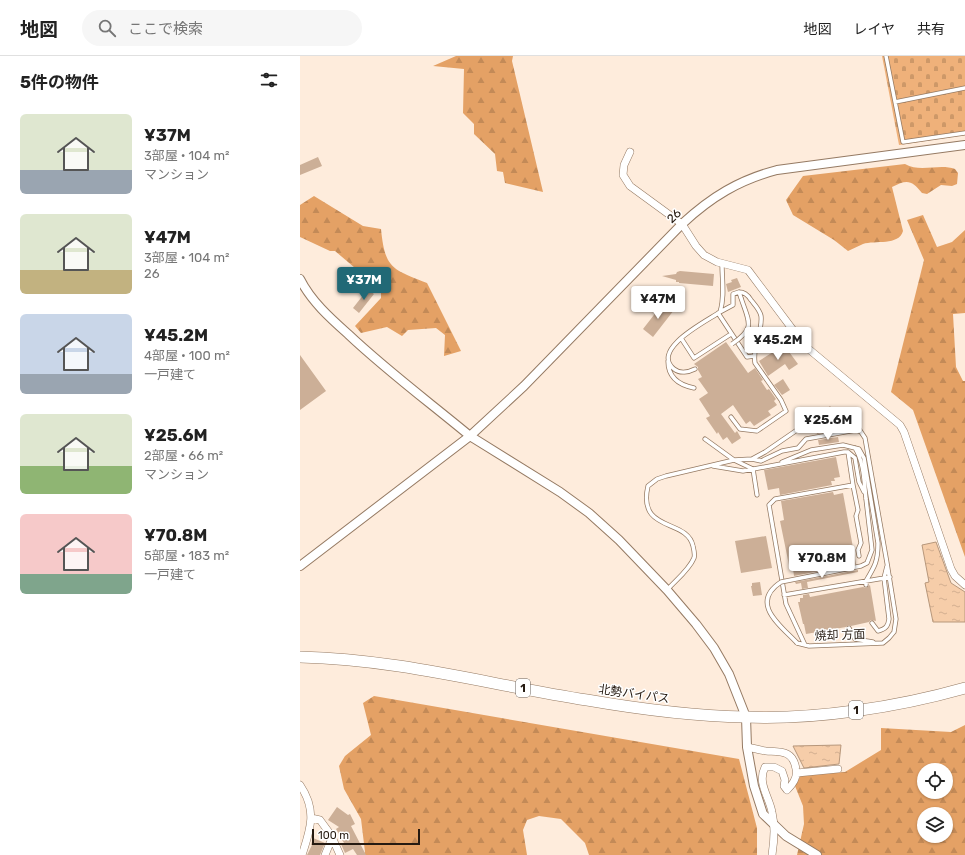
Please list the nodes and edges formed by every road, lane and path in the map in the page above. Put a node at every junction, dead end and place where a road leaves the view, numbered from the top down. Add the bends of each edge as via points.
1 (886, 56) edge
2 (965, 88) edge
3 (895, 102) junction
4 (965, 133) edge
5 (965, 145) edge
6 (630, 152) dead end
7 (682, 224) junction
8 (722, 264) junction
9 (300, 279) edge
10 (739, 292) junction
11 (719, 313) junction
12 (732, 334) junction
13 (681, 338) junction
14 (732, 344) dead end
15 (754, 356) junction
16 (668, 360) junction
17 (695, 370) dead end
18 (694, 388) dead end
19 (731, 417) dead end
20 (862, 433) junction
21 (470, 436) junction
22 (705, 439) dead end
23 (855, 448) junction
24 (848, 452) junction
25 (752, 459) junction
26 (734, 460) junction
27 (773, 465) junction
28 (712, 466) junction
29 (753, 469) junction
30 (854, 484) junction
31 (757, 495) dead end
32 (866, 496) junction
33 (859, 556) dead end
34 (887, 563) junction
35 (300, 566) edge
36 (884, 578) junction
37 (890, 578) junction
38 (866, 583) junction
39 (965, 585) edge
40 (667, 590) junction
41 (784, 594) junction
42 (872, 623) dead end
43 (848, 628) dead end
44 (876, 643) junction
45 (805, 645) junction
46 (300, 658) edge
47 (965, 688) edge
48 (746, 718) junction
49 (747, 747) junction
50 (838, 769) dead end
51 (797, 773) junction
52 (300, 785) edge
53 (311, 818) junction
54 (773, 824) junction
55 (332, 838) junction
56 (302, 855) edge
57 (325, 855) edge
58 (340, 855) edge
59 (772, 855) edge
60 (817, 855) edge

1 - 3 lane
2 - 3 lane
3 - 4 lane via 903,142
5 - 7 street, 26 via 762,174 718,194
6 - 7 street via 623,175 630,186
7 - 8 street via 704,255
7 - 21 street, 26 via 524,386
8 - 11 lane via 723,296
8 - 39 street via 748,270 805,346 900,425 951,569
9 - 21 street via 322,310 365,350
10 - 11 lane via 733,294 733,305
10 - 14 lane, bridge via 748,319 748,330
10 - 15 lane via 749,296 761,317
11 - 12 lane
11 - 13 lane
12 - 13 lane via 694,358
12 - 15 lane via 747,357
13 - 16 lane via 669,350
15 - 19 lane via 755,363 786,411 757,431 740,429
16 - 17 lane via 678,371
16 - 18 lane via 670,372 675,380
20 - 25 lane via 856,430 806,439 798,448 782,451 761,461
20 - 25 lane via 849,420 797,430
20 - 34 lane via 865,438
21 - 35 street, 26
21 - 40 street via 589,513
22 - 26 lane
23 - 27 lane via 843,445 811,450
23 - 32 lane via 859,454
23 - 38 lane via 859,448 864,458 878,543 878,557
24 - 27 lane
24 - 30 lane
24 - 32 lane via 855,458 859,482
25 - 26 lane
26 - 28 lane
26 - 29 lane
27 - 29 lane
28 - 29 lane via 743,471
28 - 40 lane via 666,476 648,486 646,502 649,511 654,517 687,535 694,550 694,557 688,568
29 - 31 lane
30 - 33 lane via 858,510 856,516 862,543 858,550
30 - 41 lane via 775,499 769,505
32 - 45 lane, 焼却 方面, bridge via 872,550 868,563 781,582 772,588 768,597 769,614 797,643
34 - 36 lane
34 - 37 lane
36 - 37 lane
36 - 38 lane
36 - 42 lane via 888,625 878,631
37 - 44 lane via 896,620 894,632 883,643
38 - 41 lane
40 - 48 street via 714,648 729,674
41 - 45 lane
43 - 44 lane via 855,639
44 - 45 lane, 焼却 方面
46 - 48 highway, 北勢バイパス / 1 via 354,660 593,701 691,714
47 - 48 highway, 北勢バイパス / 1 via 867,709 815,715
48 - 49 street
49 - 51 street via 786,752 792,757
49 - 54 street via 754,786 763,814
50 - 51 street
51 - 54 street via 787,790 782,771 774,767 765,767 761,775
52 - 53 street via 310,806
53 - 55 street via 320,820
53 - 56 street
54 - 59 street
54 - 60 street via 786,836
55 - 57 street
55 - 58 street

